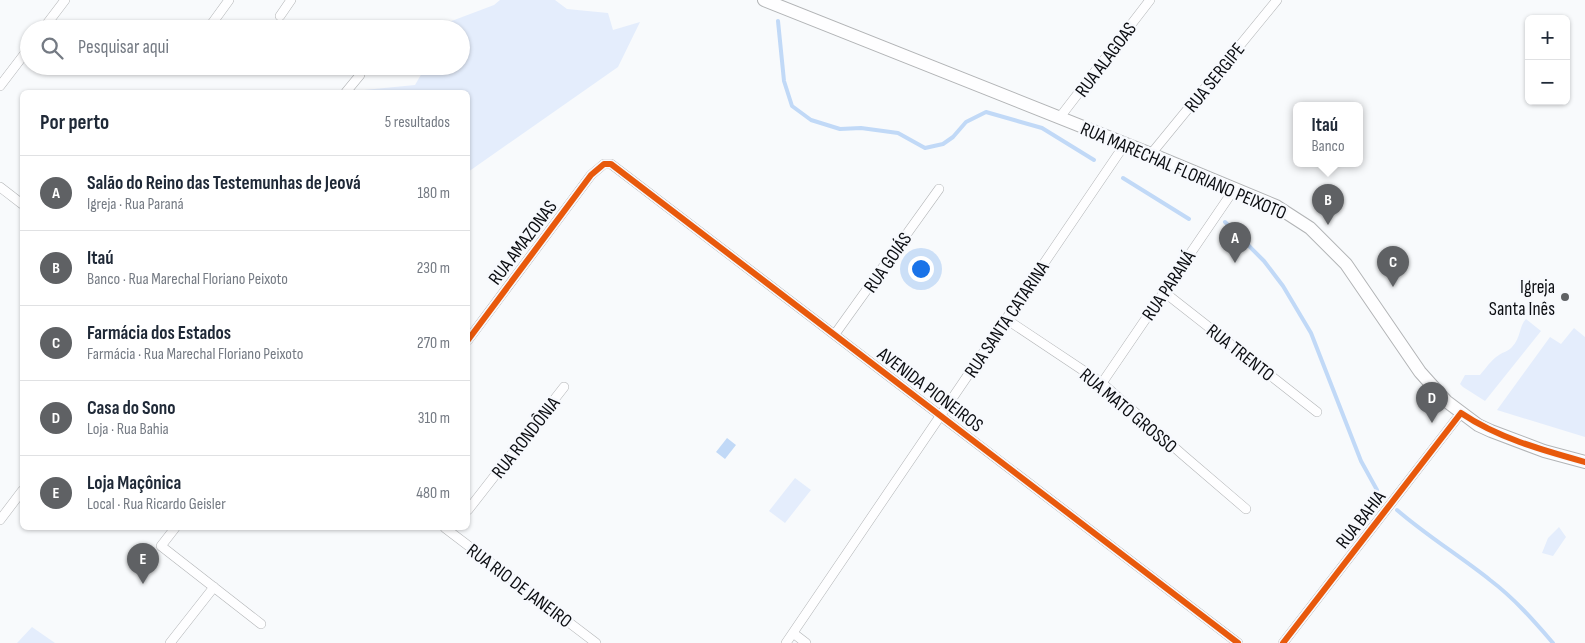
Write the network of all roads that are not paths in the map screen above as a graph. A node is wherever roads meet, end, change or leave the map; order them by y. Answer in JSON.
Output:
{"nodes":[{"id":1,"x":65,"y":0,"type":"edge"},
{"id":2,"x":229,"y":0,"type":"edge"},
{"id":3,"x":291,"y":0,"type":"edge"},
{"id":4,"x":1150,"y":0,"type":"edge"},
{"id":5,"x":1277,"y":0,"type":"edge"},
{"id":6,"x":769,"y":1,"type":"edge"},
{"id":7,"x":280,"y":16,"type":"dead end"},
{"id":8,"x":50,"y":20,"type":"edge"},
{"id":9,"x":215,"y":20,"type":"edge"},
{"id":10,"x":20,"y":60,"type":"edge"},
{"id":11,"x":360,"y":75,"type":"dead end"},
{"id":12,"x":0,"y":86,"type":"edge"},
{"id":13,"x":348,"y":90,"type":"edge"},
{"id":14,"x":1060,"y":117,"type":"junction"},
{"id":15,"x":1125,"y":144,"type":"junction"},
{"id":16,"x":1151,"y":154,"type":"junction"},
{"id":17,"x":604,"y":164,"type":"joint"},
{"id":18,"x":0,"y":187,"type":"edge"},
{"id":19,"x":1235,"y":188,"type":"junction"},
{"id":20,"x":939,"y":190,"type":"dead end"},
{"id":21,"x":20,"y":202,"type":"edge"},
{"id":22,"x":1164,"y":292,"type":"junction"},
{"id":23,"x":1006,"y":319,"type":"junction"},
{"id":24,"x":835,"y":334,"type":"junction"},
{"id":25,"x":470,"y":337,"type":"edge"},
{"id":26,"x":1102,"y":383,"type":"junction"},
{"id":27,"x":564,"y":387,"type":"dead end"},
{"id":28,"x":1317,"y":412,"type":"dead end"},
{"id":29,"x":1461,"y":413,"type":"junction"},
{"id":30,"x":941,"y":415,"type":"junction"},
{"id":31,"x":1585,"y":462,"type":"edge"},
{"id":32,"x":20,"y":494,"type":"edge"},
{"id":33,"x":470,"y":507,"type":"edge"},
{"id":34,"x":1246,"y":508,"type":"dead end"},
{"id":35,"x":0,"y":520,"type":"edge"},
{"id":36,"x":173,"y":530,"type":"edge"},
{"id":37,"x":451,"y":530,"type":"edge"},
{"id":38,"x":214,"y":586,"type":"junction"},
{"id":39,"x":261,"y":624,"type":"dead end"},
{"id":40,"x":793,"y":633,"type":"junction"},
{"id":41,"x":170,"y":643,"type":"edge"},
{"id":42,"x":596,"y":643,"type":"edge"},
{"id":43,"x":786,"y":643,"type":"edge"},
{"id":44,"x":806,"y":643,"type":"edge"},
{"id":45,"x":1238,"y":643,"type":"edge"},
{"id":46,"x":1283,"y":643,"type":"edge"}],
"edges":[{"from":1,"to":8,"type":"street"},
{"from":2,"to":9,"type":"street"},
{"from":3,"to":7,"type":"street"},
{"from":4,"to":14,"type":"street","name":"RUA ALAGOAS"},
{"from":5,"to":16,"type":"street","name":"RUA SERGIPE"},
{"from":6,"to":14,"type":"main road","name":"RUA MARECHAL FLORIANO PEIXOTO"},
{"from":10,"to":12,"type":"street"},
{"from":11,"to":13,"type":"street"},
{"from":14,"to":15,"type":"main road","name":"RUA MARECHAL FLORIANO PEIXOTO"},
{"from":15,"to":16,"type":"main road","name":"RUA MARECHAL FLORIANO PEIXOTO"},
{"from":15,"to":23,"type":"street","name":"RUA SANTA CATARINA"},
{"from":16,"to":19,"type":"main road","name":"RUA MARECHAL FLORIANO PEIXOTO"},
{"from":17,"to":24,"type":"street","name":"AVENIDA PIONEIROS"},
{"from":17,"to":25,"type":"street","name":"RUA AMAZONAS"},
{"from":18,"to":21,"type":"street"},
{"from":19,"to":22,"type":"street","name":"RUA PARANÁ"},
{"from":19,"to":29,"type":"main road","name":"RUA MARECHAL FLORIANO PEIXOTO"},
{"from":20,"to":24,"type":"street","name":"RUA GOIÁS"},
{"from":22,"to":26,"type":"street","name":"RUA PARANÁ"},
{"from":22,"to":28,"type":"street","name":"RUA TRENTO"},
{"from":23,"to":26,"type":"street","name":"RUA MATO GROSSO"},
{"from":23,"to":30,"type":"street","name":"RUA SANTA CATARINA"},
{"from":24,"to":30,"type":"street","name":"AVENIDA PIONEIROS"},
{"from":26,"to":34,"type":"street","name":"RUA MATO GROSSO"},
{"from":27,"to":33,"type":"street","name":"RUA RONDÔNIA"},
{"from":29,"to":31,"type":"main road","name":"RUA MARECHAL FLORIANO PEIXOTO"},
{"from":29,"to":46,"type":"street","name":"RUA BAHIA"},
{"from":30,"to":40,"type":"street","name":"RUA SANTA CATARINA"},
{"from":30,"to":45,"type":"street","name":"AVENIDA PIONEIROS"},
{"from":32,"to":35,"type":"street"},
{"from":36,"to":38,"type":"street"},
{"from":37,"to":42,"type":"street","name":"RUA RIO DE JANEIRO"},
{"from":38,"to":39,"type":"street"},
{"from":38,"to":41,"type":"street"},
{"from":40,"to":43,"type":"street","name":"RUA SANTA CATARINA"},
{"from":40,"to":44,"type":"street"}]}
